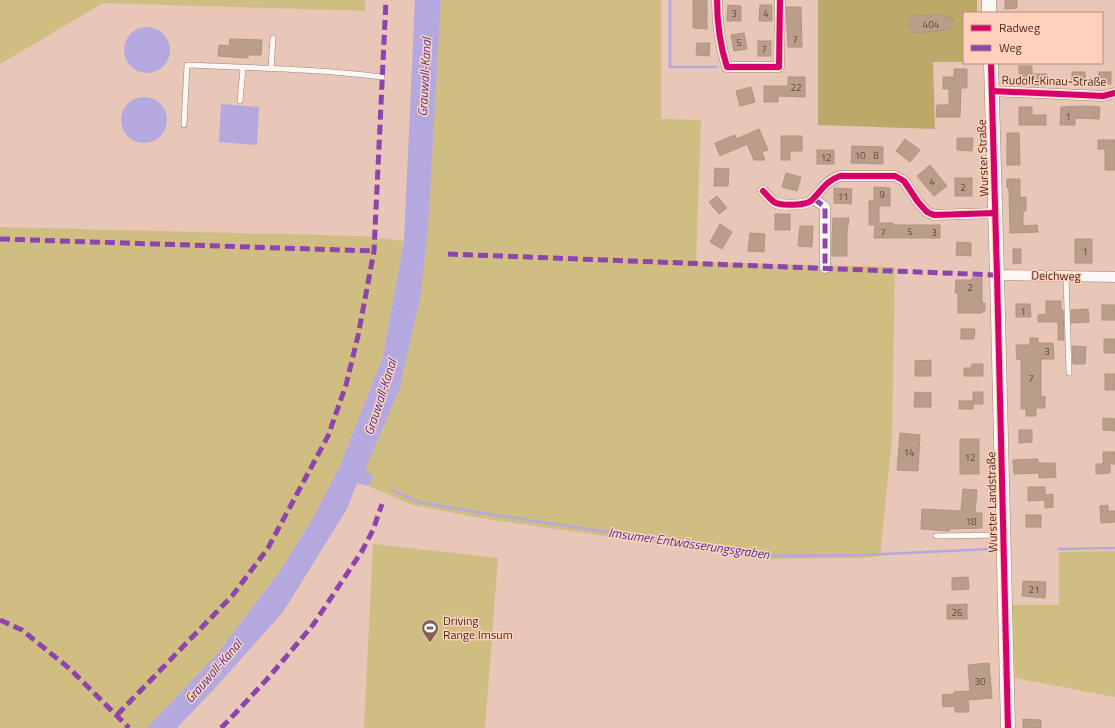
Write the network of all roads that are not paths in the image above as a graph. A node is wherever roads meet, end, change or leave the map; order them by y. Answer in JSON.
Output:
{"nodes":[{"id":1,"x":717,"y":0,"type":"edge"},
{"id":2,"x":780,"y":0,"type":"edge"},
{"id":3,"x":989,"y":0,"type":"edge"},
{"id":4,"x":989,"y":12,"type":"edge"},
{"id":5,"x":273,"y":38,"type":"dead end"},
{"id":6,"x":991,"y":64,"type":"edge"},
{"id":7,"x":243,"y":68,"type":"junction"},
{"id":8,"x":271,"y":69,"type":"junction"},
{"id":9,"x":382,"y":77,"type":"dead end"},
{"id":10,"x":992,"y":91,"type":"junction"},
{"id":11,"x":1115,"y":93,"type":"edge"},
{"id":12,"x":240,"y":101,"type":"dead end"},
{"id":13,"x":184,"y":125,"type":"dead end"},
{"id":14,"x":763,"y":191,"type":"dead end"},
{"id":15,"x":814,"y":199,"type":"junction"},
{"id":16,"x":995,"y":214,"type":"junction"},
{"id":17,"x":825,"y":268,"type":"dead end"},
{"id":18,"x":997,"y":276,"type":"junction"},
{"id":19,"x":1066,"y":276,"type":"junction"},
{"id":20,"x":1115,"y":277,"type":"edge"},
{"id":21,"x":1069,"y":373,"type":"dead end"},
{"id":22,"x":1004,"y":535,"type":"junction"},
{"id":23,"x":936,"y":536,"type":"dead end"},
{"id":24,"x":1008,"y":728,"type":"edge"}],
"edges":[{"from":1,"to":2,"type":"street"},
{"from":3,"to":4,"type":"main road"},
{"from":5,"to":8,"type":"lane"},
{"from":6,"to":10,"type":"main road","name":"Wurster Straße"},
{"from":7,"to":8,"type":"lane"},
{"from":7,"to":12,"type":"lane"},
{"from":7,"to":13,"type":"lane"},
{"from":8,"to":9,"type":"lane"},
{"from":10,"to":11,"type":"street","name":"Rudolf-Kinau-Straße"},
{"from":10,"to":16,"type":"main road","name":"Wurster Straße"},
{"from":14,"to":15,"type":"street"},
{"from":15,"to":16,"type":"street"},
{"from":15,"to":17,"type":"street"},
{"from":16,"to":18,"type":"main road","name":"Wurster Straße"},
{"from":18,"to":19,"type":"street","name":"Deichweg"},
{"from":18,"to":22,"type":"main road","name":"Wurster Landstraße"},
{"from":19,"to":20,"type":"street","name":"Deichweg"},
{"from":19,"to":21,"type":"lane"},
{"from":22,"to":23,"type":"lane"},
{"from":22,"to":24,"type":"main road","name":"Wurster Landstraße"}]}
